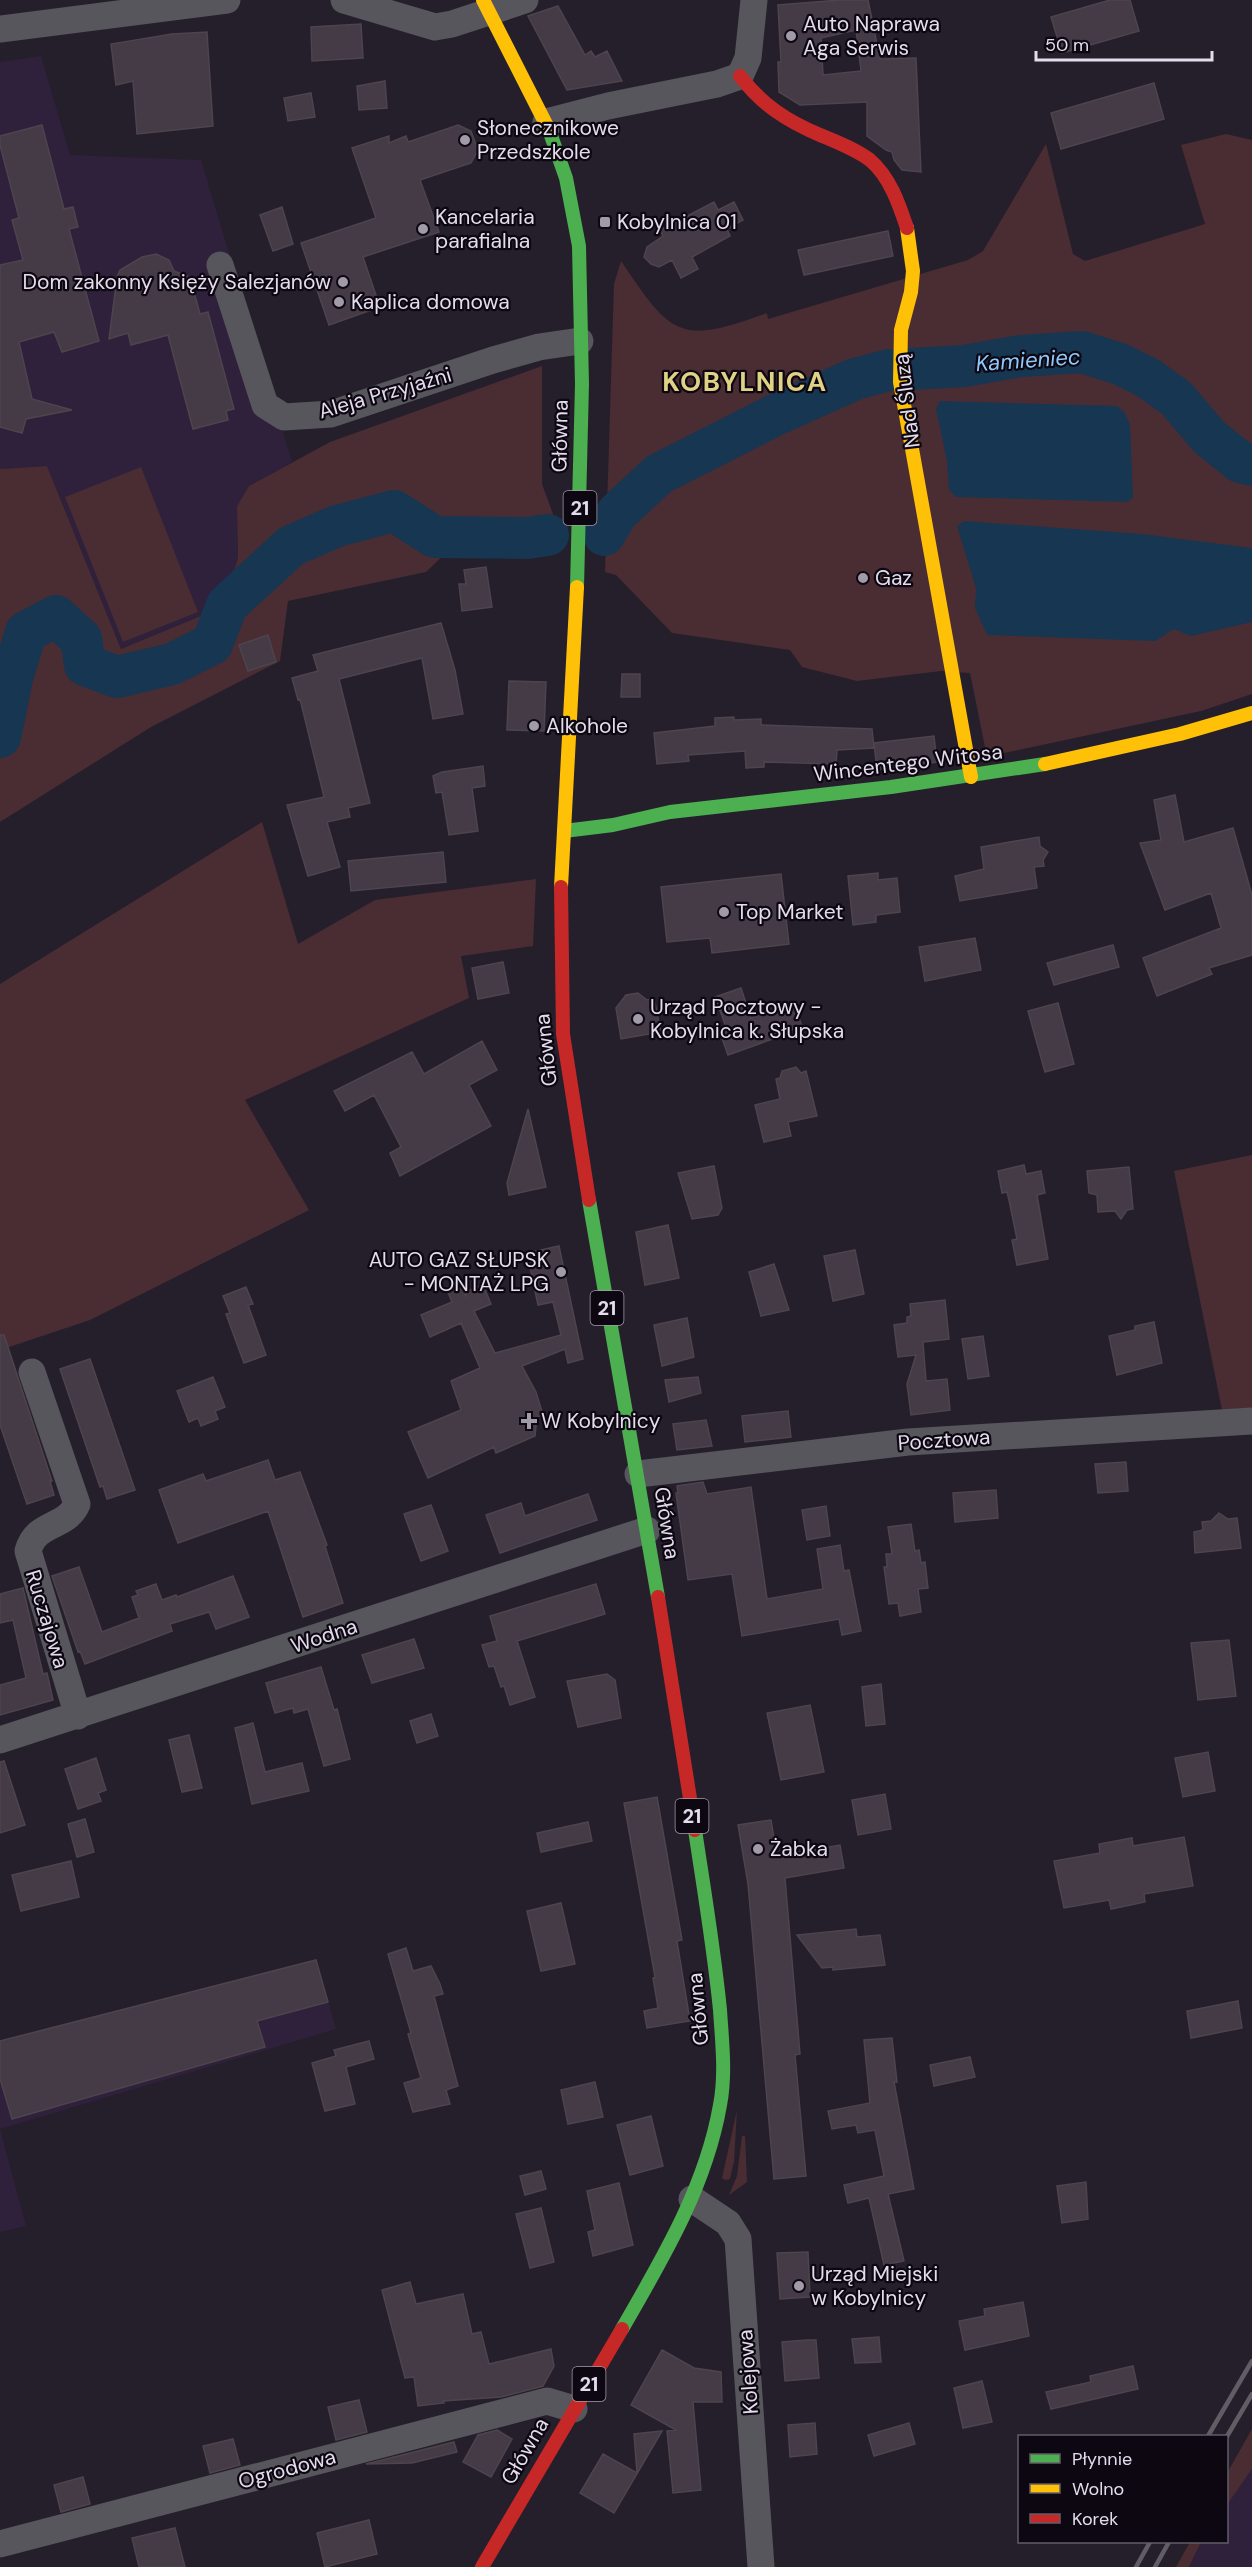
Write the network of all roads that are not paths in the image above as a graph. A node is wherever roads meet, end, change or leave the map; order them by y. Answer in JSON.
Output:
{"nodes":[{"id":1,"x":227,"y":0,"type":"edge"},
{"id":2,"x":344,"y":0,"type":"edge"},
{"id":3,"x":525,"y":0,"type":"edge"},
{"id":4,"x":754,"y":0,"type":"edge"},
{"id":5,"x":487,"y":6,"type":"edge"},
{"id":6,"x":0,"y":29,"type":"edge"},
{"id":7,"x":740,"y":76,"type":"junction"},
{"id":8,"x":546,"y":122,"type":"junction"},
{"id":9,"x":220,"y":265,"type":"dead end"},
{"id":10,"x":580,"y":341,"type":"junction"},
{"id":11,"x":1252,"y":713,"type":"edge"},
{"id":12,"x":971,"y":777,"type":"junction"},
{"id":13,"x":564,"y":831,"type":"junction"},
{"id":14,"x":32,"y":1372,"type":"dead end"},
{"id":15,"x":1252,"y":1421,"type":"edge"},
{"id":16,"x":638,"y":1474,"type":"junction"},
{"id":17,"x":647,"y":1530,"type":"junction"},
{"id":18,"x":78,"y":1716,"type":"junction"},
{"id":19,"x":0,"y":1740,"type":"edge"},
{"id":20,"x":692,"y":2199,"type":"junction"},
{"id":21,"x":574,"y":2409,"type":"junction"},
{"id":22,"x":0,"y":2544,"type":"edge"},
{"id":23,"x":482,"y":2567,"type":"edge"},
{"id":24,"x":762,"y":2567,"type":"edge"}],
"edges":[{"from":1,"to":6,"type":"street"},
{"from":2,"to":5,"type":"street"},
{"from":3,"to":5,"type":"street"},
{"from":4,"to":7,"type":"street"},
{"from":5,"to":8,"type":"main road","name":"Główna","number":"21"},
{"from":7,"to":8,"type":"street"},
{"from":7,"to":12,"type":"main road","name":"Nad Śluzą"},
{"from":8,"to":10,"type":"main road","name":"Główna","number":"21"},
{"from":9,"to":10,"type":"street","name":"Aleja Przyjaźni"},
{"from":10,"to":13,"type":"main road","name":"Główna","number":"21"},
{"from":11,"to":12,"type":"main road","name":"Wincentego Witosa"},
{"from":12,"to":13,"type":"main road","name":"Wincentego Witosa"},
{"from":13,"to":16,"type":"main road","name":"Główna","number":"21"},
{"from":14,"to":18,"type":"street","name":"Ruczajowa"},
{"from":15,"to":16,"type":"street","name":"Pocztowa"},
{"from":16,"to":17,"type":"main road","name":"Główna","number":"21"},
{"from":17,"to":18,"type":"street","name":"Wodna"},
{"from":17,"to":20,"type":"main road","name":"Główna","number":"21"},
{"from":18,"to":19,"type":"street","name":"Wodna"},
{"from":20,"to":21,"type":"main road","name":"Główna","number":"21"},
{"from":20,"to":24,"type":"street","name":"Kolejowa"},
{"from":21,"to":22,"type":"street","name":"Ogrodowa"},
{"from":21,"to":23,"type":"main road","name":"Główna","number":"21"}]}
